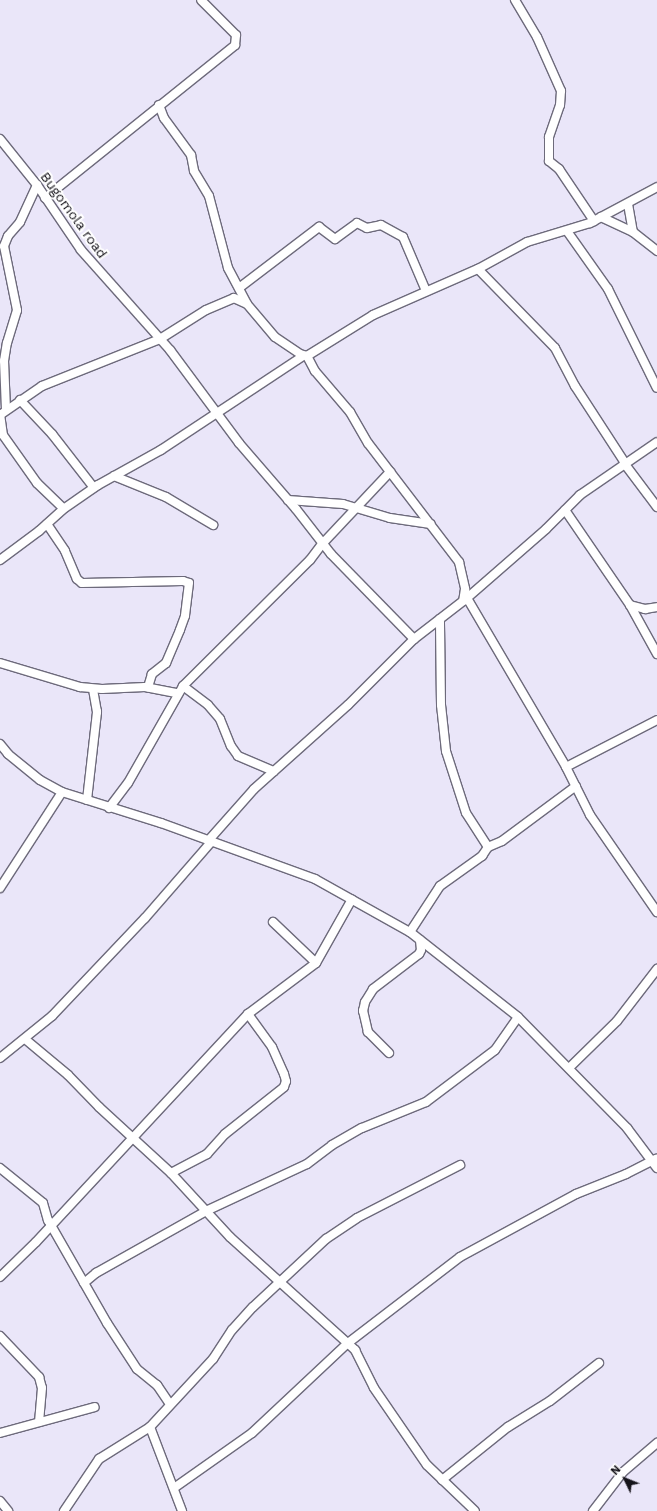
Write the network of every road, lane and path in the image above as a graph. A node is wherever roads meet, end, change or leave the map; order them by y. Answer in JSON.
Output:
{"nodes":[{"id":1,"x":201,"y":0,"type":"edge"},
{"id":2,"x":515,"y":0,"type":"edge"},
{"id":3,"x":159,"y":105,"type":"junction"},
{"id":4,"x":0,"y":140,"type":"edge"},
{"id":5,"x":37,"y":185,"type":"junction"},
{"id":6,"x":657,"y":187,"type":"edge"},
{"id":7,"x":45,"y":198,"type":"junction"},
{"id":8,"x":628,"y":204,"type":"junction"},
{"id":9,"x":598,"y":219,"type":"junction"},
{"id":10,"x":567,"y":231,"type":"junction"},
{"id":11,"x":633,"y":232,"type":"junction"},
{"id":12,"x":0,"y":233,"type":"edge"},
{"id":13,"x":6,"y":241,"type":"junction"},
{"id":14,"x":657,"y":251,"type":"edge"},
{"id":15,"x":478,"y":269,"type":"junction"},
{"id":16,"x":239,"y":288,"type":"junction"},
{"id":17,"x":426,"y":291,"type":"junction"},
{"id":18,"x":247,"y":304,"type":"junction"},
{"id":19,"x":160,"y":339,"type":"junction"},
{"id":20,"x":305,"y":356,"type":"junction"},
{"id":21,"x":0,"y":388,"type":"edge"},
{"id":22,"x":657,"y":388,"type":"edge"},
{"id":23,"x":6,"y":396,"type":"junction"},
{"id":24,"x":20,"y":400,"type":"junction"},
{"id":25,"x":2,"y":413,"type":"edge"},
{"id":26,"x":216,"y":413,"type":"junction"},
{"id":27,"x":657,"y":442,"type":"edge"},
{"id":28,"x":625,"y":463,"type":"junction"},
{"id":29,"x":390,"y":472,"type":"junction"},
{"id":30,"x":114,"y":476,"type":"junction"},
{"id":31,"x":94,"y":488,"type":"junction"},
{"id":32,"x":288,"y":500,"type":"junction"},
{"id":33,"x":657,"y":507,"type":"edge"},
{"id":34,"x":356,"y":508,"type":"junction"},
{"id":35,"x":64,"y":509,"type":"junction"},
{"id":36,"x":565,"y":510,"type":"junction"},
{"id":37,"x":47,"y":524,"type":"junction"},
{"id":38,"x":431,"y":524,"type":"junction"},
{"id":39,"x":213,"y":525,"type":"dead end"},
{"id":40,"x":323,"y":543,"type":"junction"},
{"id":41,"x":0,"y":560,"type":"edge"},
{"id":42,"x":465,"y":599,"type":"junction"},
{"id":43,"x":630,"y":604,"type":"junction"},
{"id":44,"x":657,"y":607,"type":"edge"},
{"id":45,"x":440,"y":619,"type":"junction"},
{"id":46,"x":414,"y":640,"type":"junction"},
{"id":47,"x":657,"y":654,"type":"edge"},
{"id":48,"x":0,"y":663,"type":"edge"},
{"id":49,"x":183,"y":686,"type":"junction"},
{"id":50,"x":148,"y":687,"type":"junction"},
{"id":51,"x":93,"y":689,"type":"junction"},
{"id":52,"x":177,"y":693,"type":"junction"},
{"id":53,"x":657,"y":720,"type":"edge"},
{"id":54,"x":0,"y":744,"type":"edge"},
{"id":55,"x":3,"y":754,"type":"edge"},
{"id":56,"x":566,"y":767,"type":"junction"},
{"id":57,"x":274,"y":771,"type":"junction"},
{"id":58,"x":576,"y":786,"type":"junction"},
{"id":59,"x":62,"y":792,"type":"junction"},
{"id":60,"x":87,"y":800,"type":"junction"},
{"id":61,"x":109,"y":808,"type":"junction"},
{"id":62,"x":210,"y":842,"type":"junction"},
{"id":63,"x":488,"y":847,"type":"junction"},
{"id":64,"x":2,"y":880,"type":"edge"},
{"id":65,"x":0,"y":888,"type":"edge"},
{"id":66,"x":352,"y":899,"type":"junction"},
{"id":67,"x":657,"y":912,"type":"edge"},
{"id":68,"x":273,"y":922,"type":"dead end"},
{"id":69,"x":410,"y":932,"type":"junction"},
{"id":70,"x":420,"y":940,"type":"junction"},
{"id":71,"x":316,"y":963,"type":"junction"},
{"id":72,"x":657,"y":969,"type":"edge"},
{"id":73,"x":248,"y":1014,"type":"junction"},
{"id":74,"x":518,"y":1017,"type":"junction"},
{"id":75,"x":25,"y":1039,"type":"junction"},
{"id":76,"x":389,"y":1053,"type":"dead end"},
{"id":77,"x":0,"y":1058,"type":"edge"},
{"id":78,"x":569,"y":1068,"type":"junction"},
{"id":79,"x":132,"y":1138,"type":"junction"},
{"id":80,"x":655,"y":1162,"type":"edge"},
{"id":81,"x":460,"y":1165,"type":"dead end"},
{"id":82,"x":0,"y":1168,"type":"edge"},
{"id":83,"x":171,"y":1173,"type":"junction"},
{"id":84,"x":206,"y":1210,"type":"junction"},
{"id":85,"x":51,"y":1225,"type":"junction"},
{"id":86,"x":0,"y":1277,"type":"edge"},
{"id":87,"x":84,"y":1283,"type":"junction"},
{"id":88,"x":279,"y":1283,"type":"junction"},
{"id":89,"x":0,"y":1336,"type":"edge"},
{"id":90,"x":348,"y":1343,"type":"junction"},
{"id":91,"x":599,"y":1363,"type":"dead end"},
{"id":92,"x":170,"y":1404,"type":"junction"},
{"id":93,"x":94,"y":1408,"type":"dead end"},
{"id":94,"x":39,"y":1422,"type":"junction"},
{"id":95,"x":150,"y":1427,"type":"junction"},
{"id":96,"x":0,"y":1433,"type":"edge"},
{"id":97,"x":657,"y":1443,"type":"edge"},
{"id":98,"x":442,"y":1480,"type":"junction"},
{"id":99,"x":174,"y":1488,"type":"junction"},
{"id":100,"x":0,"y":1501,"type":"edge"},
{"id":101,"x":8,"y":1511,"type":"edge"},
{"id":102,"x":64,"y":1511,"type":"edge"},
{"id":103,"x":182,"y":1511,"type":"edge"},
{"id":104,"x":475,"y":1511,"type":"edge"},
{"id":105,"x":594,"y":1511,"type":"edge"}],
"edges":[{"from":1,"to":3,"type":"street"},
{"from":2,"to":9,"type":"street"},
{"from":3,"to":7,"type":"street"},
{"from":3,"to":16,"type":"street"},
{"from":4,"to":5,"type":"street","name":"Bugomola road"},
{"from":5,"to":7,"type":"street","name":"Bugomola road"},
{"from":5,"to":13,"type":"street"},
{"from":6,"to":8,"type":"street"},
{"from":7,"to":19,"type":"street","name":"Bugomola road"},
{"from":8,"to":9,"type":"street"},
{"from":8,"to":11,"type":"street"},
{"from":9,"to":10,"type":"street"},
{"from":9,"to":11,"type":"street"},
{"from":10,"to":15,"type":"street"},
{"from":10,"to":22,"type":"street"},
{"from":11,"to":14,"type":"street"},
{"from":12,"to":13,"type":"street"},
{"from":13,"to":23,"type":"street"},
{"from":15,"to":17,"type":"street"},
{"from":15,"to":28,"type":"street"},
{"from":16,"to":17,"type":"street"},
{"from":16,"to":18,"type":"street"},
{"from":17,"to":20,"type":"street"},
{"from":18,"to":19,"type":"street"},
{"from":18,"to":20,"type":"street"},
{"from":19,"to":24,"type":"street"},
{"from":19,"to":26,"type":"street","name":"Bugomola road"},
{"from":20,"to":26,"type":"street"},
{"from":20,"to":29,"type":"street"},
{"from":21,"to":23,"type":"street"},
{"from":23,"to":25,"type":"street"},
{"from":24,"to":25,"type":"street"},
{"from":24,"to":31,"type":"street"},
{"from":25,"to":35,"type":"street"},
{"from":26,"to":30,"type":"street"},
{"from":26,"to":32,"type":"street","name":"Bugomola road"},
{"from":27,"to":28,"type":"street"},
{"from":28,"to":33,"type":"street"},
{"from":28,"to":36,"type":"street"},
{"from":29,"to":34,"type":"street"},
{"from":29,"to":38,"type":"street"},
{"from":30,"to":31,"type":"street"},
{"from":30,"to":39,"type":"street"},
{"from":31,"to":35,"type":"street"},
{"from":32,"to":34,"type":"street"},
{"from":32,"to":40,"type":"street","name":"Bugomola road"},
{"from":34,"to":38,"type":"street"},
{"from":34,"to":40,"type":"street"},
{"from":35,"to":37,"type":"street"},
{"from":36,"to":42,"type":"street"},
{"from":36,"to":43,"type":"street"},
{"from":37,"to":41,"type":"street"},
{"from":37,"to":50,"type":"street"},
{"from":38,"to":42,"type":"street"},
{"from":40,"to":46,"type":"street","name":"Bugomola road"},
{"from":40,"to":49,"type":"street"},
{"from":42,"to":45,"type":"street"},
{"from":42,"to":56,"type":"street"},
{"from":43,"to":44,"type":"street"},
{"from":43,"to":47,"type":"street"},
{"from":45,"to":46,"type":"street"},
{"from":45,"to":63,"type":"street"},
{"from":46,"to":57,"type":"street"},
{"from":48,"to":51,"type":"street"},
{"from":49,"to":52,"type":"street"},
{"from":49,"to":57,"type":"street"},
{"from":50,"to":51,"type":"street"},
{"from":50,"to":52,"type":"street"},
{"from":51,"to":60,"type":"street"},
{"from":52,"to":61,"type":"street"},
{"from":53,"to":56,"type":"street"},
{"from":54,"to":55,"type":"street"},
{"from":55,"to":59,"type":"street"},
{"from":56,"to":58,"type":"street"},
{"from":57,"to":62,"type":"street"},
{"from":58,"to":63,"type":"street"},
{"from":58,"to":67,"type":"street"},
{"from":59,"to":60,"type":"street"},
{"from":59,"to":64,"type":"street"},
{"from":60,"to":61,"type":"street"},
{"from":61,"to":62,"type":"street"},
{"from":62,"to":66,"type":"street"},
{"from":62,"to":75,"type":"street"},
{"from":63,"to":69,"type":"street"},
{"from":64,"to":65,"type":"street"},
{"from":66,"to":69,"type":"street"},
{"from":66,"to":71,"type":"street"},
{"from":68,"to":71,"type":"street"},
{"from":69,"to":70,"type":"street"},
{"from":70,"to":74,"type":"street"},
{"from":70,"to":76,"type":"street"},
{"from":71,"to":73,"type":"street"},
{"from":72,"to":78,"type":"street"},
{"from":73,"to":79,"type":"street"},
{"from":73,"to":83,"type":"street"},
{"from":74,"to":78,"type":"street"},
{"from":74,"to":84,"type":"street"},
{"from":75,"to":77,"type":"street"},
{"from":75,"to":79,"type":"street"},
{"from":78,"to":80,"type":"street"},
{"from":79,"to":83,"type":"street"},
{"from":79,"to":85,"type":"street"},
{"from":80,"to":90,"type":"street"},
{"from":81,"to":88,"type":"street"},
{"from":82,"to":85,"type":"street"},
{"from":83,"to":84,"type":"street"},
{"from":84,"to":87,"type":"street"},
{"from":84,"to":88,"type":"street"},
{"from":85,"to":86,"type":"street"},
{"from":85,"to":87,"type":"street"},
{"from":87,"to":92,"type":"street"},
{"from":88,"to":90,"type":"street"},
{"from":88,"to":92,"type":"street"},
{"from":89,"to":94,"type":"street"},
{"from":90,"to":98,"type":"street"},
{"from":90,"to":99,"type":"street"},
{"from":91,"to":98,"type":"street"},
{"from":92,"to":95,"type":"street"},
{"from":93,"to":94,"type":"street"},
{"from":94,"to":96,"type":"street"},
{"from":95,"to":99,"type":"street"},
{"from":95,"to":102,"type":"street"},
{"from":97,"to":105,"type":"street"},
{"from":98,"to":104,"type":"street"},
{"from":99,"to":103,"type":"street"},
{"from":100,"to":101,"type":"street"}]}
